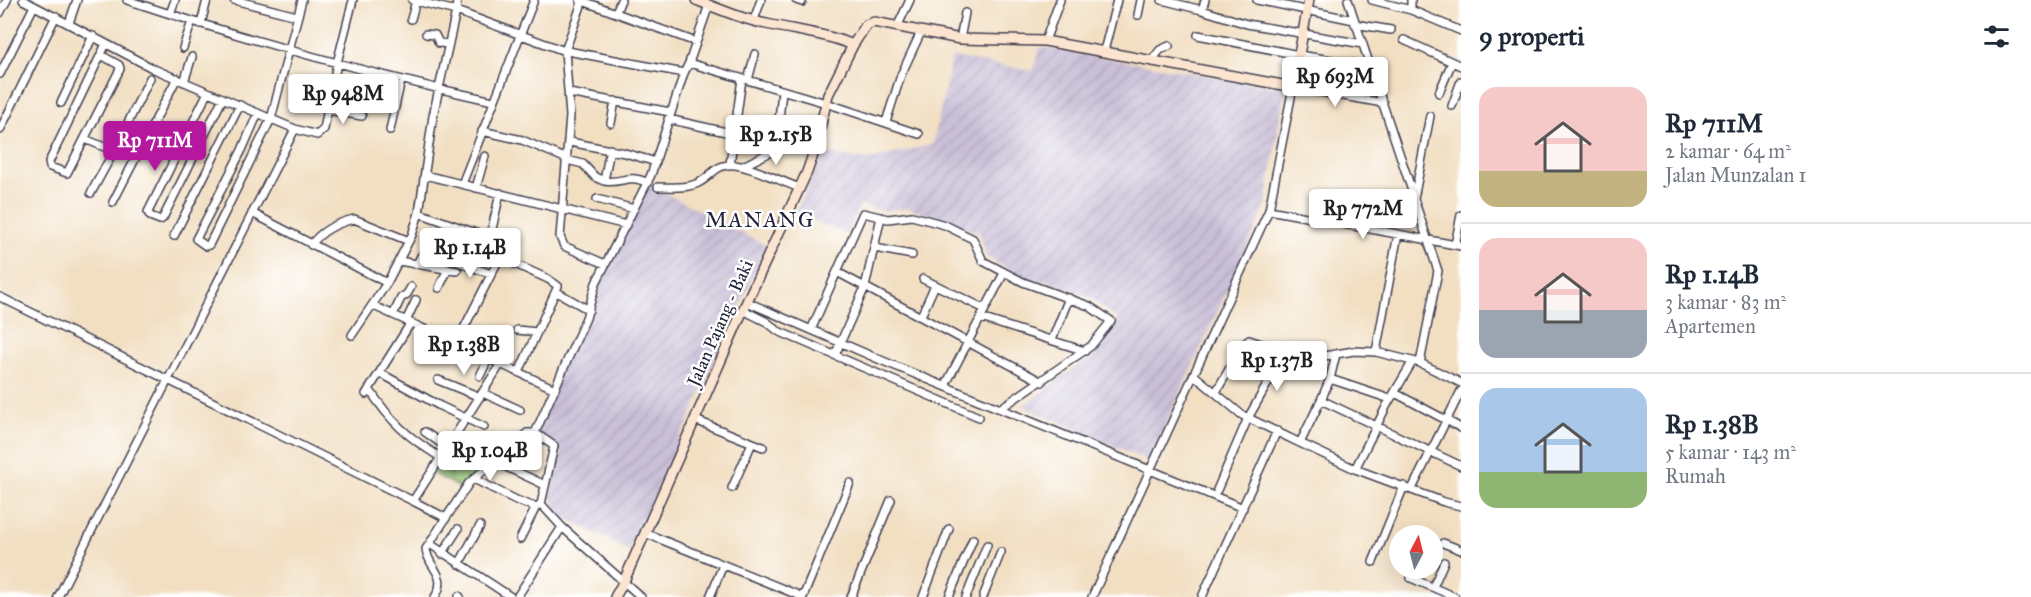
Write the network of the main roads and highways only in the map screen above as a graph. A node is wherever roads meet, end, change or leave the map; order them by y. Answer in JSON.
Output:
{"nodes":[{"id":1,"x":696,"y":0,"type":"edge"},
{"id":2,"x":1309,"y":0,"type":"edge"},
{"id":3,"x":853,"y":45,"type":"junction"},
{"id":4,"x":615,"y":597,"type":"edge"}],
"edges":[{"from":1,"to":3,"type":"main road"},
{"from":2,"to":3,"type":"main road","name":"Jalan Pajang - Baki"},
{"from":3,"to":4,"type":"main road","name":"Jalan Pajang - Baki"}]}
